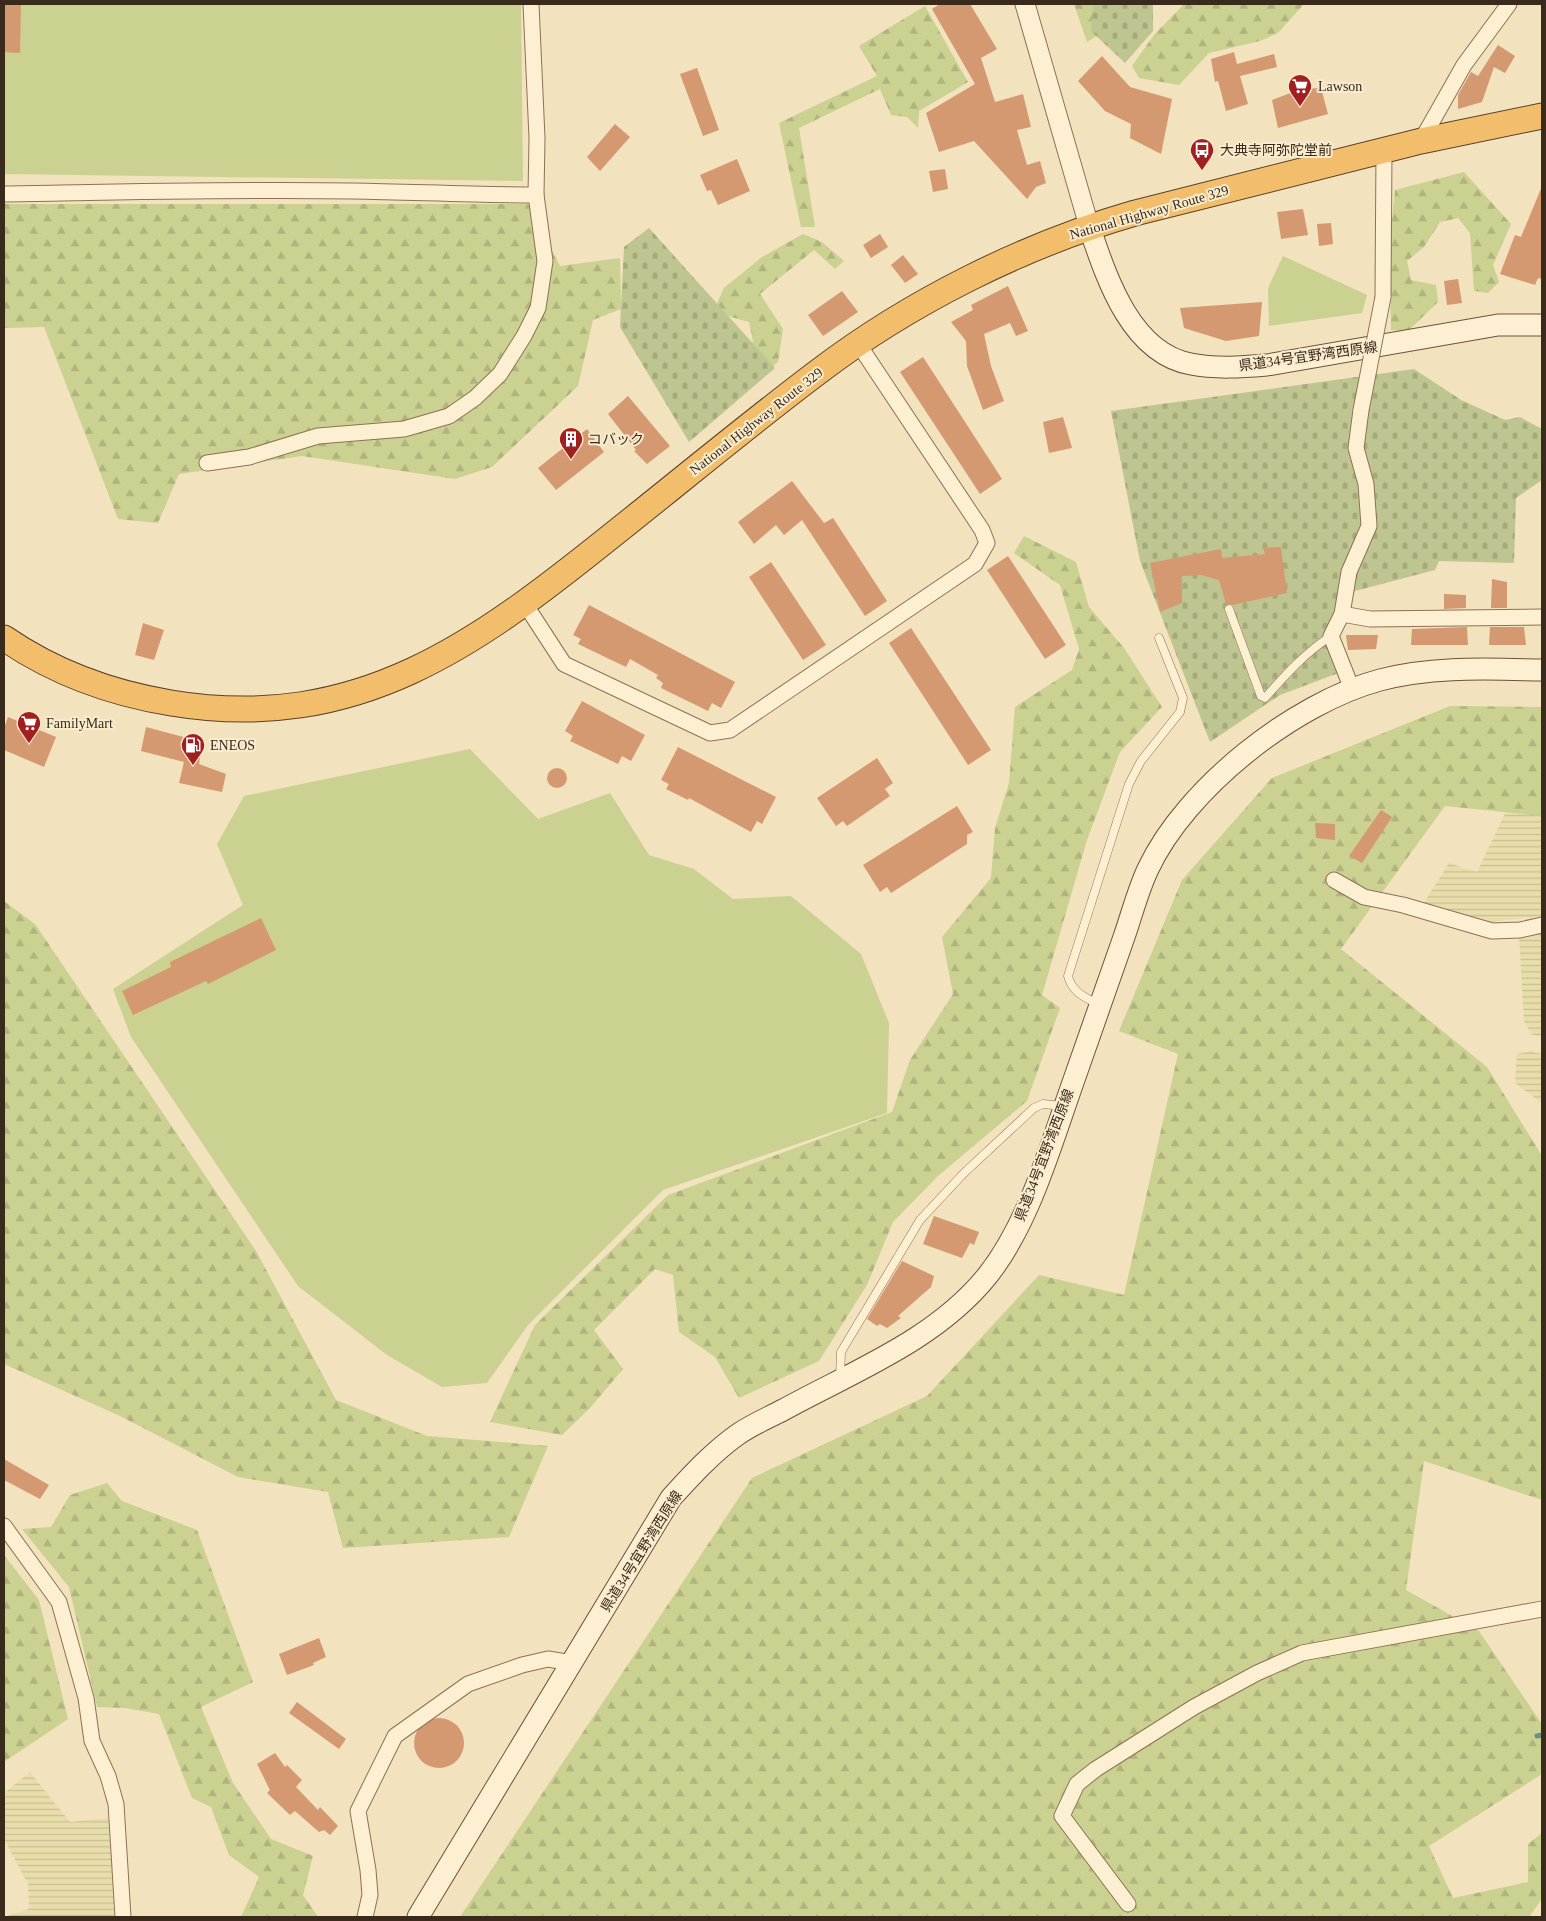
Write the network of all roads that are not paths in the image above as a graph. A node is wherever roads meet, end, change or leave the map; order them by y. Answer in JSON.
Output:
{"nodes":[{"id":1,"x":531,"y":4,"type":"edge"},
{"id":2,"x":1025,"y":4,"type":"edge"},
{"id":3,"x":1509,"y":4,"type":"edge"},
{"id":4,"x":1542,"y":116,"type":"edge"},
{"id":5,"x":1421,"y":141,"type":"junction"},
{"id":6,"x":1384,"y":150,"type":"junction"},
{"id":7,"x":4,"y":194,"type":"edge"},
{"id":8,"x":536,"y":195,"type":"junction"},
{"id":9,"x":1089,"y":226,"type":"junction"},
{"id":10,"x":1542,"y":325,"type":"edge"},
{"id":11,"x":859,"y":345,"type":"junction"},
{"id":12,"x":207,"y":463,"type":"dead end"},
{"id":13,"x":525,"y":604,"type":"junction"},
{"id":14,"x":1229,"y":609,"type":"dead end"},
{"id":15,"x":1342,"y":614,"type":"junction"},
{"id":16,"x":1542,"y":617,"type":"edge"},
{"id":17,"x":1331,"y":636,"type":"junction"},
{"id":18,"x":4,"y":638,"type":"edge"},
{"id":19,"x":1159,"y":638,"type":"dead end"},
{"id":20,"x":1542,"y":670,"type":"edge"},
{"id":21,"x":1352,"y":689,"type":"junction"},
{"id":22,"x":1334,"y":880,"type":"dead end"},
{"id":23,"x":1542,"y":925,"type":"edge"},
{"id":24,"x":1100,"y":1004,"type":"junction"},
{"id":25,"x":1065,"y":1106,"type":"junction"},
{"id":26,"x":840,"y":1379,"type":"junction"},
{"id":27,"x":4,"y":1526,"type":"edge"},
{"id":28,"x":1542,"y":1609,"type":"edge"},
{"id":29,"x":572,"y":1663,"type":"junction"},
{"id":30,"x":1128,"y":1904,"type":"dead end"},
{"id":31,"x":123,"y":1917,"type":"edge"},
{"id":32,"x":365,"y":1917,"type":"edge"},
{"id":33,"x":418,"y":1917,"type":"edge"}],
"edges":[{"from":1,"to":8,"type":"street"},
{"from":2,"to":9,"type":"street"},
{"from":3,"to":5,"type":"street"},
{"from":4,"to":5,"type":"highway","name":"National Highway Route 329"},
{"from":5,"to":6,"type":"highway","name":"National Highway Route 329"},
{"from":6,"to":9,"type":"highway","name":"National Highway Route 329"},
{"from":6,"to":15,"type":"street","bridge":true},
{"from":7,"to":8,"type":"street"},
{"from":8,"to":12,"type":"street"},
{"from":9,"to":10,"type":"main road","name":"県道34号宜野湾西原線"},
{"from":9,"to":11,"type":"highway","name":"National Highway Route 329"},
{"from":11,"to":13,"type":"highway","name":"National Highway Route 329"},
{"from":11,"to":13,"type":"street"},
{"from":13,"to":18,"type":"highway","name":"National Highway Route 329"},
{"from":14,"to":17,"type":"lane"},
{"from":15,"to":16,"type":"street"},
{"from":15,"to":17,"type":"street"},
{"from":17,"to":21,"type":"street"},
{"from":19,"to":24,"type":"lane"},
{"from":20,"to":21,"type":"main road","name":"県道34号宜野湾西原線"},
{"from":21,"to":24,"type":"main road","name":"県道34号宜野湾西原線"},
{"from":22,"to":23,"type":"street"},
{"from":24,"to":25,"type":"main road","name":"県道34号宜野湾西原線"},
{"from":25,"to":26,"type":"main road","name":"県道34号宜野湾西原線"},
{"from":25,"to":26,"type":"lane"},
{"from":26,"to":29,"type":"main road","name":"県道34号宜野湾西原線"},
{"from":27,"to":31,"type":"street"},
{"from":28,"to":30,"type":"street"},
{"from":29,"to":32,"type":"street"},
{"from":29,"to":33,"type":"main road","name":"県道34号宜野湾西原線"}]}
